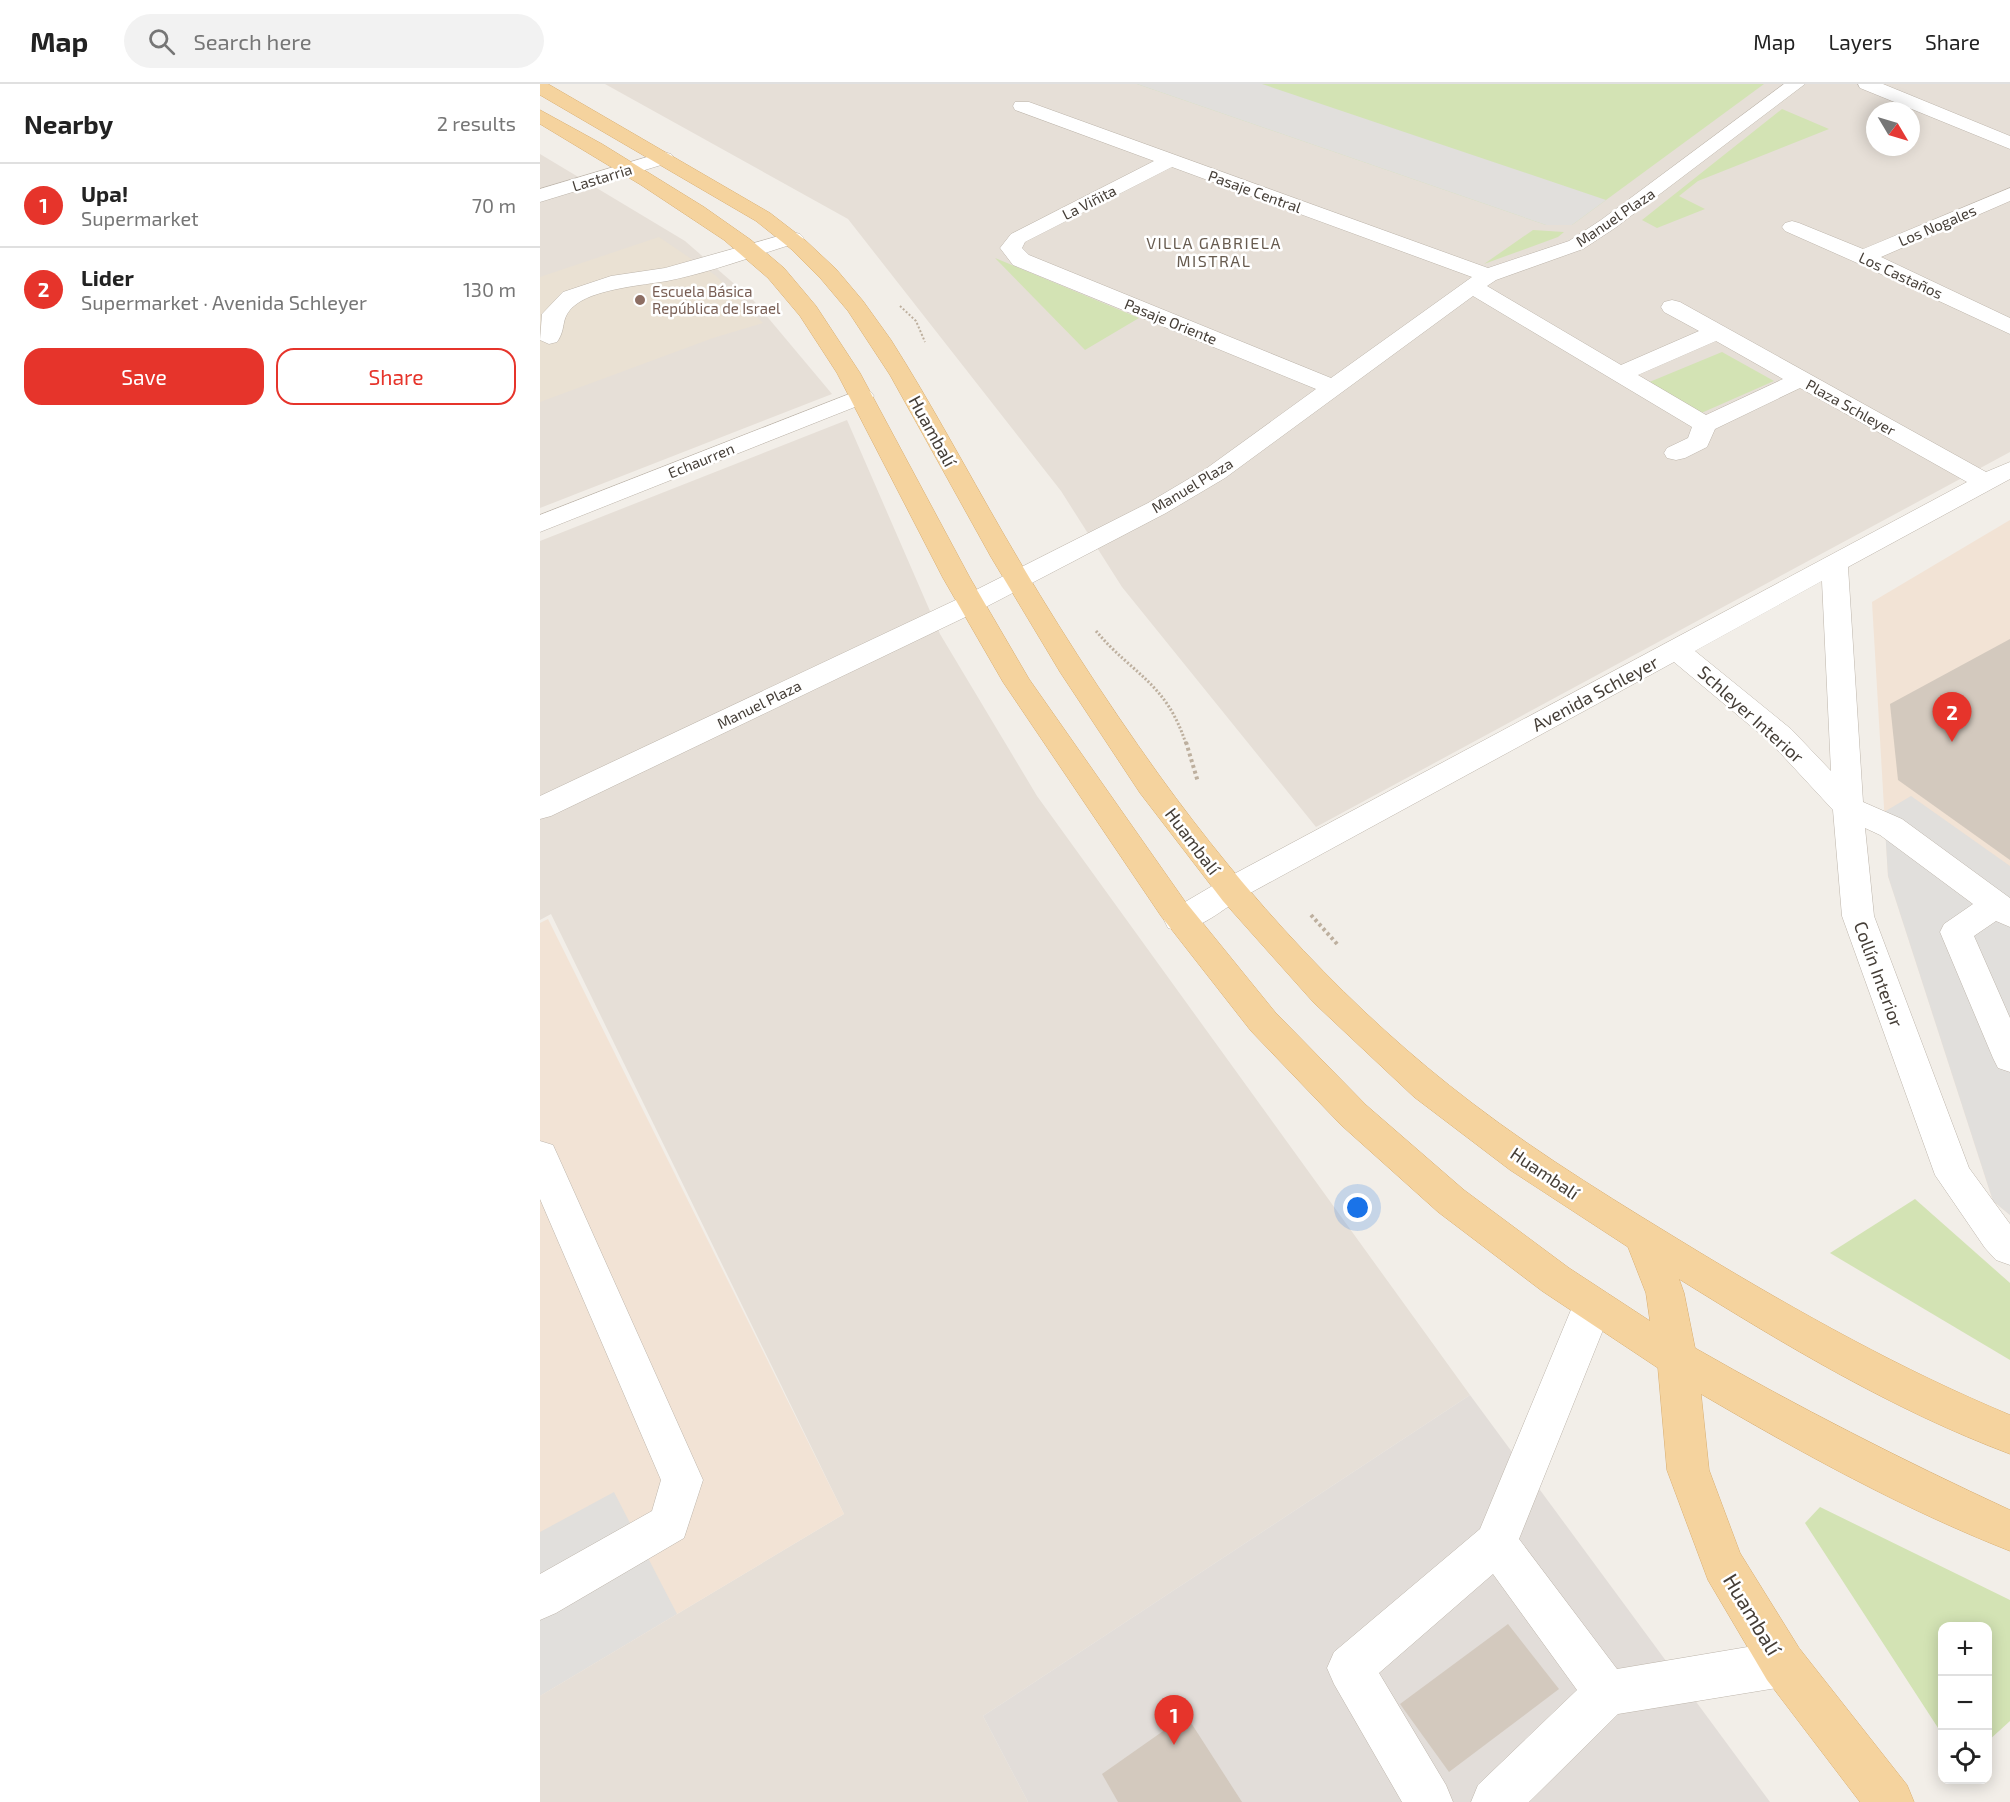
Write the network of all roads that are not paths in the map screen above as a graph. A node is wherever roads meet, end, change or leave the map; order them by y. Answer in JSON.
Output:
{"nodes":[{"id":1,"x":1796,"y":84,"type":"edge"},
{"id":2,"x":1867,"y":84,"type":"edge"},
{"id":3,"x":540,"y":87,"type":"edge"},
{"id":4,"x":1022,"y":106,"type":"dead end"},
{"id":5,"x":540,"y":116,"type":"edge"},
{"id":6,"x":2010,"y":143,"type":"edge"},
{"id":7,"x":664,"y":158,"type":"junction"},
{"id":8,"x":1170,"y":160,"type":"junction"},
{"id":9,"x":630,"y":169,"type":"junction"},
{"id":10,"x":2010,"y":194,"type":"edge"},
{"id":11,"x":540,"y":196,"type":"edge"},
{"id":12,"x":1792,"y":226,"type":"dead end"},
{"id":13,"x":793,"y":238,"type":"junction"},
{"id":14,"x":1011,"y":248,"type":"joint"},
{"id":15,"x":751,"y":249,"type":"junction"},
{"id":16,"x":1863,"y":257,"type":"junction"},
{"id":17,"x":1481,"y":281,"type":"junction"},
{"id":18,"x":1672,"y":307,"type":"dead end"},
{"id":19,"x":2010,"y":327,"type":"edge"},
{"id":20,"x":1716,"y":332,"type":"junction"},
{"id":21,"x":549,"y":337,"type":"dead end"},
{"id":22,"x":1620,"y":374,"type":"junction"},
{"id":23,"x":1801,"y":379,"type":"junction"},
{"id":24,"x":1335,"y":388,"type":"junction"},
{"id":25,"x":862,"y":396,"type":"junction"},
{"id":26,"x":1705,"y":425,"type":"junction"},
{"id":27,"x":1676,"y":453,"type":"dead end"},
{"id":28,"x":2010,"y":469,"type":"edge"},
{"id":29,"x":1986,"y":482,"type":"junction"},
{"id":30,"x":540,"y":524,"type":"edge"},
{"id":31,"x":1835,"y":564,"type":"junction"},
{"id":32,"x":1016,"y":581,"type":"junction"},
{"id":33,"x":970,"y":604,"type":"junction"},
{"id":34,"x":1676,"y":649,"type":"junction"},
{"id":35,"x":1848,"y":807,"type":"junction"},
{"id":36,"x":540,"y":809,"type":"edge"},
{"id":37,"x":1230,"y":890,"type":"junction"},
{"id":38,"x":2003,"y":910,"type":"edge"},
{"id":39,"x":1180,"y":920,"type":"junction"},
{"id":40,"x":2010,"y":1058,"type":"edge"},
{"id":41,"x":540,"y":1156,"type":"edge"},
{"id":42,"x":1643,"y":1238,"type":"junction"},
{"id":43,"x":2010,"y":1249,"type":"edge"},
{"id":44,"x":1593,"y":1305,"type":"junction"},
{"id":45,"x":1677,"y":1360,"type":"junction"},
{"id":46,"x":2010,"y":1435,"type":"edge"},
{"id":47,"x":2010,"y":1532,"type":"edge"},
{"id":48,"x":1496,"y":1544,"type":"junction"},
{"id":49,"x":540,"y":1598,"type":"edge"},
{"id":50,"x":1783,"y":1664,"type":"junction"},
{"id":51,"x":1607,"y":1694,"type":"junction"},
{"id":52,"x":1430,"y":1802,"type":"edge"},
{"id":53,"x":1495,"y":1802,"type":"edge"},
{"id":54,"x":1890,"y":1802,"type":"edge"}],
"edges":[{"from":1,"to":17,"type":"street","name":"Manuel Plaza"},
{"from":2,"to":6,"type":"street"},
{"from":3,"to":7,"type":"main road","name":"Huambalí"},
{"from":4,"to":8,"type":"street","name":"Pasaje Central"},
{"from":5,"to":9,"type":"main road"},
{"from":7,"to":9,"type":"street","name":"Lastarria"},
{"from":7,"to":13,"type":"main road","name":"Huambalí"},
{"from":8,"to":14,"type":"street","name":"La Viñita"},
{"from":8,"to":17,"type":"street","name":"Pasaje Central"},
{"from":9,"to":11,"type":"street","name":"Lastarria"},
{"from":9,"to":15,"type":"main road"},
{"from":10,"to":16,"type":"street","name":"Los Nogales"},
{"from":12,"to":16,"type":"street","name":"Los Castaños"},
{"from":13,"to":15,"type":"street"},
{"from":13,"to":32,"type":"main road","name":"Huambalí"},
{"from":14,"to":24,"type":"street","name":"Pasaje Oriente"},
{"from":15,"to":21,"type":"street"},
{"from":15,"to":25,"type":"main road"},
{"from":16,"to":19,"type":"street","name":"Los Castaños"},
{"from":17,"to":22,"type":"street","name":"Pasaje Central"},
{"from":17,"to":24,"type":"street","name":"Manuel Plaza"},
{"from":18,"to":20,"type":"street","name":"Plaza Schleyer"},
{"from":20,"to":22,"type":"street"},
{"from":20,"to":23,"type":"street","name":"Plaza Schleyer"},
{"from":22,"to":26,"type":"street","name":"Pasaje Central"},
{"from":23,"to":26,"type":"street"},
{"from":23,"to":29,"type":"street","name":"Plaza Schleyer"},
{"from":24,"to":32,"type":"street","name":"Manuel Plaza"},
{"from":25,"to":30,"type":"street","name":"Echaurren"},
{"from":25,"to":33,"type":"main road"},
{"from":26,"to":27,"type":"street"},
{"from":28,"to":29,"type":"street","name":"Avenida Schleyer"},
{"from":29,"to":31,"type":"street","name":"Avenida Schleyer"},
{"from":31,"to":34,"type":"street","name":"Avenida Schleyer"},
{"from":31,"to":35,"type":"street","name":"Collín Interior"},
{"from":32,"to":33,"type":"street","name":"Manuel Plaza"},
{"from":32,"to":37,"type":"main road","name":"Huambalí"},
{"from":33,"to":36,"type":"street","name":"Manuel Plaza"},
{"from":33,"to":39,"type":"main road"},
{"from":34,"to":35,"type":"street","name":"Schleyer Interior"},
{"from":34,"to":37,"type":"street","name":"Avenida Schleyer"},
{"from":35,"to":38,"type":"street"},
{"from":35,"to":43,"type":"street","name":"Collín Interior"},
{"from":37,"to":39,"type":"street","name":"Avenida Schleyer"},
{"from":37,"to":42,"type":"main road","name":"Huambalí"},
{"from":38,"to":40,"type":"street"},
{"from":39,"to":44,"type":"main road"},
{"from":41,"to":49,"type":"street"},
{"from":42,"to":45,"type":"main road","name":"Huambalí"},
{"from":42,"to":46,"type":"main road","name":"Huambalí"},
{"from":44,"to":45,"type":"main road"},
{"from":44,"to":48,"type":"street"},
{"from":45,"to":47,"type":"main road"},
{"from":45,"to":50,"type":"main road","name":"Huambalí"},
{"from":48,"to":51,"type":"street"},
{"from":48,"to":52,"type":"street"},
{"from":50,"to":51,"type":"street"},
{"from":50,"to":54,"type":"main road","name":"Huambalí"},
{"from":51,"to":53,"type":"street"}]}
